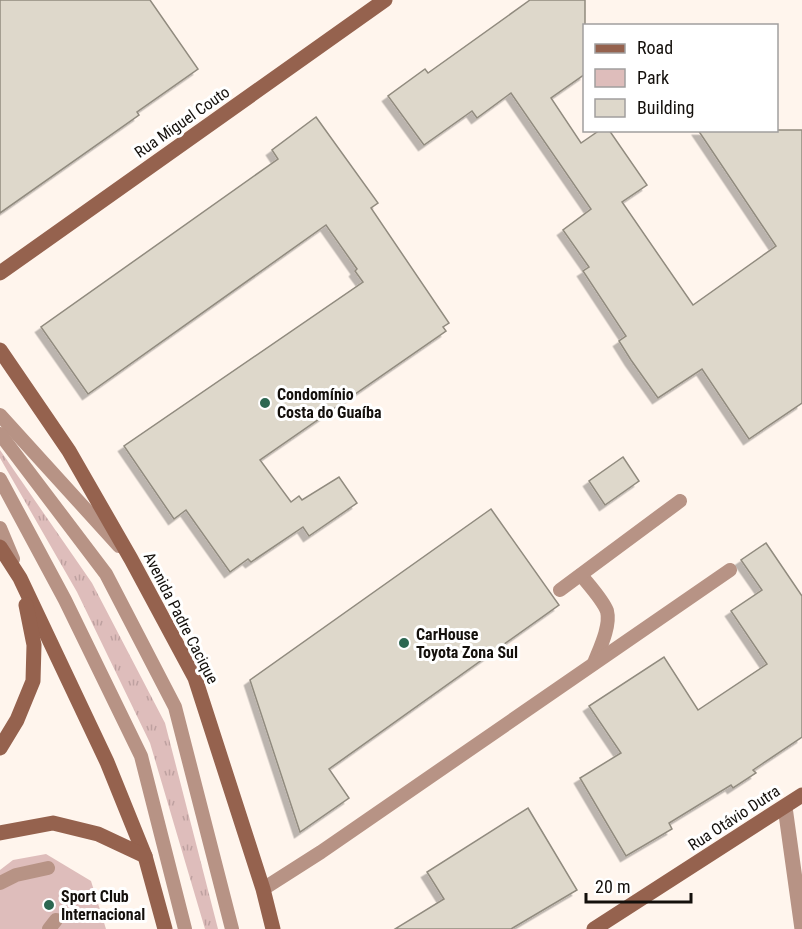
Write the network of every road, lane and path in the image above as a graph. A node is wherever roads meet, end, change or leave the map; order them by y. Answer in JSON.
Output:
{"nodes":[{"id":1,"x":385,"y":0,"type":"edge"},
{"id":2,"x":0,"y":273,"type":"edge"},
{"id":3,"x":0,"y":350,"type":"edge"},
{"id":4,"x":0,"y":416,"type":"edge"},
{"id":5,"x":0,"y":434,"type":"edge"},
{"id":6,"x":0,"y":479,"type":"edge"},
{"id":7,"x":680,"y":501,"type":"dead end"},
{"id":8,"x":0,"y":528,"type":"edge"},
{"id":9,"x":0,"y":547,"type":"edge"},
{"id":10,"x":131,"y":559,"type":"junction"},
{"id":11,"x":730,"y":570,"type":"dead end"},
{"id":12,"x":581,"y":575,"type":"junction"},
{"id":13,"x":20,"y":578,"type":"junction"},
{"id":14,"x":560,"y":590,"type":"dead end"},
{"id":15,"x":594,"y":663,"type":"junction"},
{"id":16,"x":0,"y":748,"type":"edge"},
{"id":17,"x":802,"y":795,"type":"edge"},
{"id":18,"x":785,"y":807,"type":"junction"},
{"id":19,"x":0,"y":832,"type":"edge"},
{"id":20,"x":145,"y":856,"type":"junction"},
{"id":21,"x":48,"y":868,"type":"dead end"},
{"id":22,"x":0,"y":883,"type":"edge"},
{"id":23,"x":263,"y":889,"type":"junction"},
{"id":24,"x":165,"y":929,"type":"edge"},
{"id":25,"x":184,"y":929,"type":"edge"},
{"id":26,"x":232,"y":929,"type":"edge"},
{"id":27,"x":273,"y":929,"type":"edge"},
{"id":28,"x":594,"y":929,"type":"edge"},
{"id":29,"x":802,"y":929,"type":"edge"}],
"edges":[{"from":1,"to":2,"type":"main road","name":"Rua Miguel Couto"},
{"from":3,"to":10,"type":"main road","name":"Avenida Padre Cacique"},
{"from":4,"to":10,"type":"lane"},
{"from":5,"to":26,"type":"lane"},
{"from":6,"to":25,"type":"lane"},
{"from":7,"to":12,"type":"lane"},
{"from":8,"to":13,"type":"lane"},
{"from":9,"to":13,"type":"main road"},
{"from":10,"to":23,"type":"main road","name":"Avenida Padre Cacique"},
{"from":11,"to":15,"type":"lane"},
{"from":12,"to":14,"type":"lane"},
{"from":12,"to":15,"type":"lane"},
{"from":13,"to":16,"type":"main road"},
{"from":13,"to":20,"type":"main road"},
{"from":15,"to":23,"type":"lane"},
{"from":17,"to":18,"type":"main road","name":"Rua Otávio Dutra"},
{"from":18,"to":28,"type":"main road","name":"Rua Otávio Dutra"},
{"from":18,"to":29,"type":"street"},
{"from":19,"to":20,"type":"main road"},
{"from":20,"to":24,"type":"main road"},
{"from":21,"to":22,"type":"lane"},
{"from":23,"to":27,"type":"main road","name":"Avenida Padre Cacique"}]}
